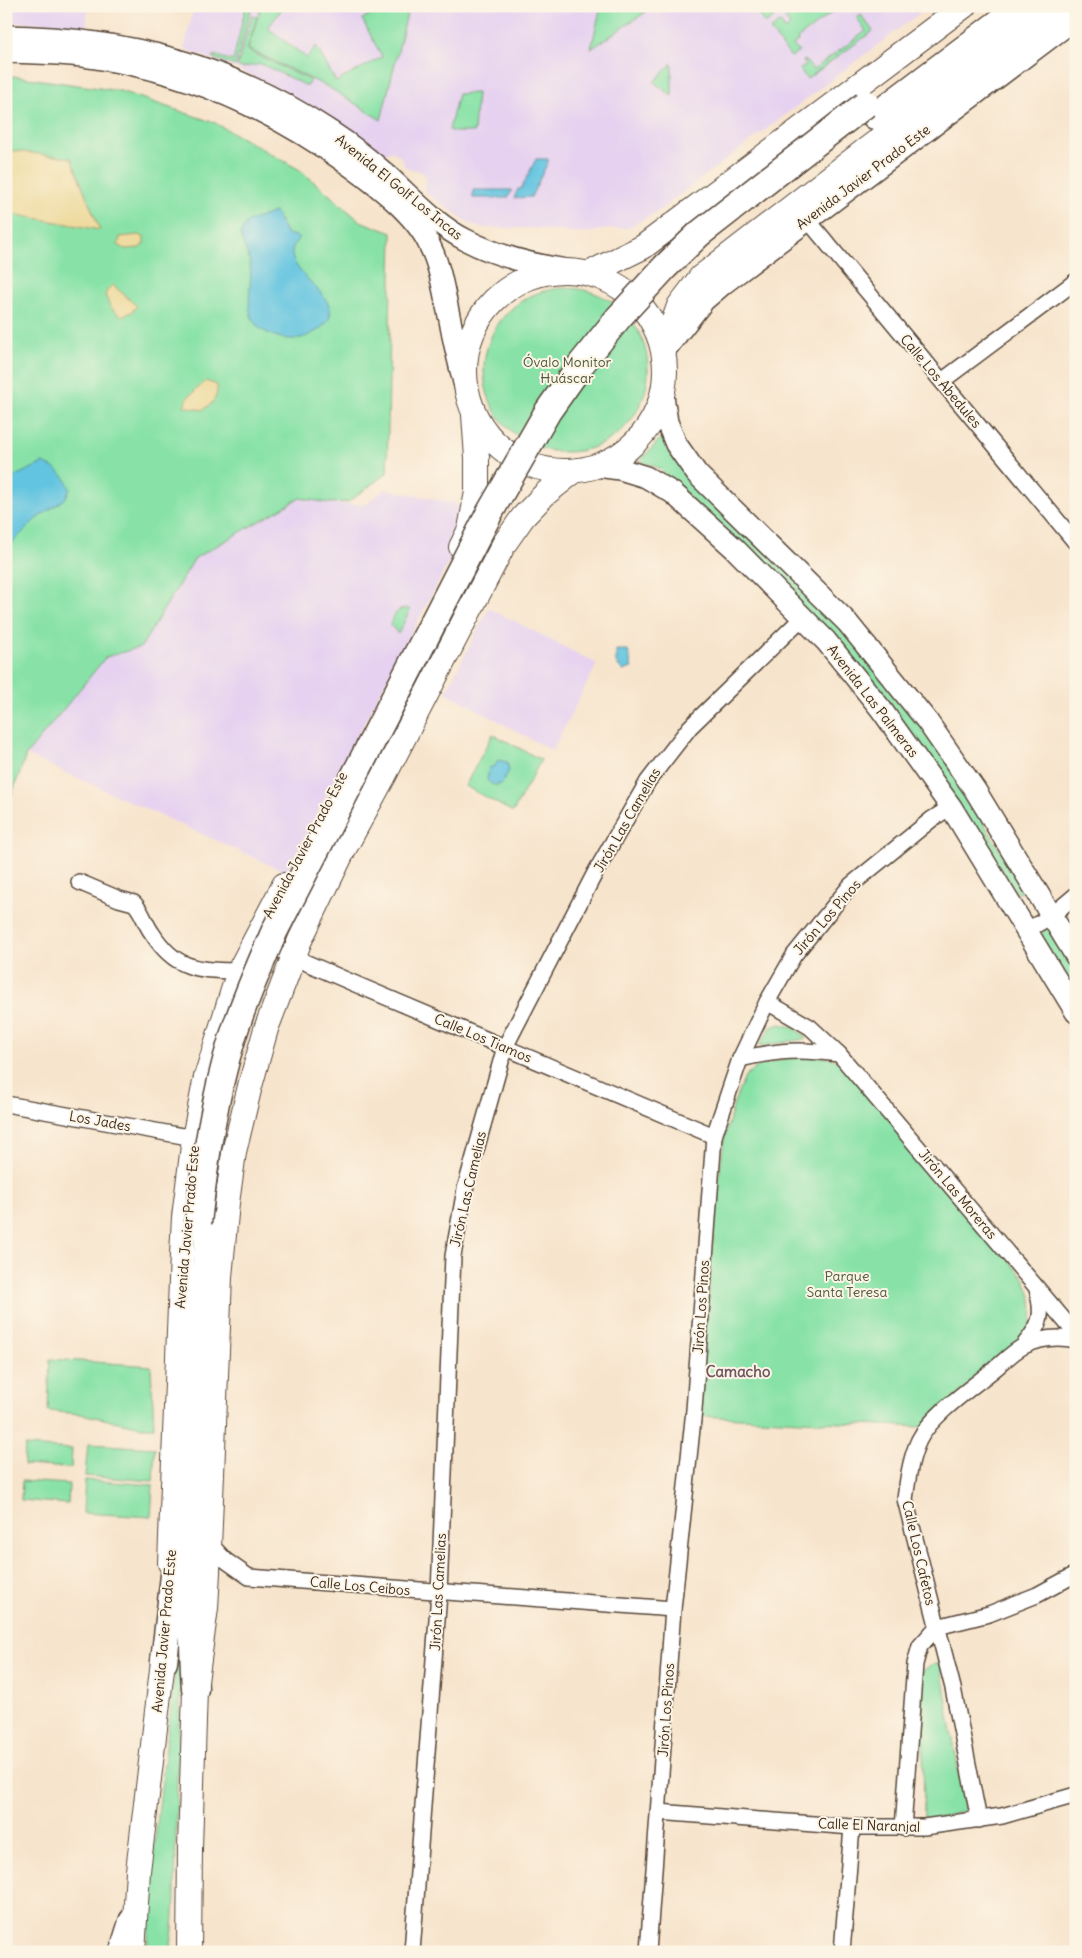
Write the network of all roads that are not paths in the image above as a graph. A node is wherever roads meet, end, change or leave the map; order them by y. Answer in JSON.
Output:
{"nodes":[{"id":1,"x":964,"y":6,"type":"edge"},
{"id":2,"x":993,"y":6,"type":"edge"},
{"id":3,"x":1021,"y":6,"type":"edge"},
{"id":4,"x":1057,"y":6,"type":"edge"},
{"id":5,"x":1076,"y":18,"type":"edge"},
{"id":6,"x":6,"y":36,"type":"edge"},
{"id":7,"x":6,"y":52,"type":"edge"},
{"id":8,"x":870,"y":110,"type":"junction"},
{"id":9,"x":807,"y":219,"type":"junction"},
{"id":10,"x":579,"y":272,"type":"junction"},
{"id":11,"x":1076,"y":281,"type":"edge"},
{"id":12,"x":664,"y":350,"type":"junction"},
{"id":13,"x":942,"y":381,"type":"junction"},
{"id":14,"x":466,"y":390,"type":"junction"},
{"id":15,"x":663,"y":396,"type":"junction"},
{"id":16,"x":474,"y":414,"type":"junction"},
{"id":17,"x":586,"y":468,"type":"junction"},
{"id":18,"x":1076,"y":543,"type":"edge"},
{"id":19,"x":803,"y":617,"type":"junction"},
{"id":20,"x":401,"y":664,"type":"junction"},
{"id":21,"x":431,"y":684,"type":"junction"},
{"id":22,"x":952,"y":807,"type":"junction"},
{"id":23,"x":1030,"y":881,"type":"junction"},
{"id":24,"x":79,"y":882,"type":"dead end"},
{"id":25,"x":1076,"y":895,"type":"edge"},
{"id":26,"x":1006,"y":896,"type":"junction"},
{"id":27,"x":1051,"y":916,"type":"junction"},
{"id":28,"x":261,"y":928,"type":"junction"},
{"id":29,"x":1026,"y":931,"type":"junction"},
{"id":30,"x":1076,"y":956,"type":"edge"},
{"id":31,"x":293,"y":957,"type":"junction"},
{"id":32,"x":239,"y":971,"type":"junction"},
{"id":33,"x":767,"y":1002,"type":"junction"},
{"id":34,"x":1076,"y":1012,"type":"edge"},
{"id":35,"x":505,"y":1047,"type":"junction"},
{"id":36,"x":839,"y":1054,"type":"junction"},
{"id":37,"x":740,"y":1059,"type":"junction"},
{"id":38,"x":6,"y":1104,"type":"edge"},
{"id":39,"x":714,"y":1136,"type":"junction"},
{"id":40,"x":194,"y":1138,"type":"junction"},
{"id":41,"x":204,"y":1223,"type":"junction"},
{"id":42,"x":1036,"y":1285,"type":"junction"},
{"id":43,"x":1076,"y":1334,"type":"edge"},
{"id":44,"x":1076,"y":1340,"type":"edge"},
{"id":45,"x":1023,"y":1346,"type":"junction"},
{"id":46,"x":209,"y":1543,"type":"junction"},
{"id":47,"x":1076,"y":1574,"type":"edge"},
{"id":48,"x":439,"y":1593,"type":"junction"},
{"id":49,"x":673,"y":1610,"type":"junction"},
{"id":50,"x":937,"y":1627,"type":"junction"},
{"id":51,"x":164,"y":1662,"type":"junction"},
{"id":52,"x":195,"y":1690,"type":"junction"},
{"id":53,"x":1076,"y":1795,"type":"edge"},
{"id":54,"x":658,"y":1812,"type":"junction"},
{"id":55,"x":979,"y":1820,"type":"junction"},
{"id":56,"x":852,"y":1827,"type":"junction"},
{"id":57,"x":903,"y":1828,"type":"junction"},
{"id":58,"x":136,"y":1900,"type":"junction"},
{"id":59,"x":120,"y":1952,"type":"edge"},
{"id":60,"x":133,"y":1952,"type":"edge"},
{"id":61,"x":189,"y":1952,"type":"edge"},
{"id":62,"x":412,"y":1952,"type":"edge"},
{"id":63,"x":648,"y":1952,"type":"edge"},
{"id":64,"x":842,"y":1952,"type":"edge"}],
"edges":[{"from":1,"to":10,"type":"main road"},
{"from":2,"to":8,"type":"highway"},
{"from":3,"to":8,"type":"highway"},
{"from":4,"to":12,"type":"main road","name":"Avenida Javier Prado Este"},
{"from":5,"to":9,"type":"main road","name":"Avenida Javier Prado Este"},
{"from":6,"to":10,"type":"main road","name":"Avenida El Golf Los Incas"},
{"from":7,"to":14,"type":"main road","name":"Avenida El Golf Los Incas"},
{"from":8,"to":41,"type":"highway"},
{"from":9,"to":12,"type":"main road","name":"Avenida Javier Prado Este"},
{"from":9,"to":13,"type":"street","name":"Calle Los Abedules"},
{"from":10,"to":12,"type":"main road"},
{"from":10,"to":14,"type":"main road"},
{"from":11,"to":13,"type":"street"},
{"from":12,"to":15,"type":"main road"},
{"from":13,"to":18,"type":"street","name":"Calle Los Abedules"},
{"from":14,"to":16,"type":"main road"},
{"from":15,"to":17,"type":"main road"},
{"from":15,"to":23,"type":"main road","name":"Avenida Las Palmeras"},
{"from":16,"to":17,"type":"main road"},
{"from":16,"to":20,"type":"main road","name":"Avenida Javier Prado Este"},
{"from":17,"to":19,"type":"main road","name":"Avenida Las Palmeras"},
{"from":17,"to":21,"type":"main road"},
{"from":19,"to":22,"type":"main road","name":"Avenida Las Palmeras"},
{"from":19,"to":35,"type":"street","name":"Jirón Las Camelias"},
{"from":20,"to":21,"type":"main road"},
{"from":20,"to":28,"type":"main road","name":"Avenida Javier Prado Este"},
{"from":21,"to":31,"type":"main road"},
{"from":22,"to":26,"type":"main road","name":"Avenida Las Palmeras"},
{"from":22,"to":33,"type":"street","name":"Jirón Los Pinos"},
{"from":23,"to":26,"type":"main road"},
{"from":23,"to":27,"type":"main road","name":"Avenida Las Palmeras"},
{"from":24,"to":32,"type":"street"},
{"from":25,"to":27,"type":"street"},
{"from":26,"to":29,"type":"main road","name":"Avenida Las Palmeras"},
{"from":27,"to":29,"type":"street"},
{"from":27,"to":30,"type":"main road","name":"Avenida Las Palmeras"},
{"from":28,"to":31,"type":"street","name":"Calle Los Tiamos"},
{"from":28,"to":32,"type":"main road","name":"Avenida Javier Prado Este"},
{"from":29,"to":34,"type":"main road","name":"Avenida Las Palmeras"},
{"from":31,"to":35,"type":"street","name":"Calle Los Tiamos"},
{"from":31,"to":46,"type":"main road"},
{"from":32,"to":40,"type":"main road","name":"Avenida Javier Prado Este"},
{"from":33,"to":36,"type":"street","name":"Jirón Las Moreras"},
{"from":33,"to":37,"type":"street","name":"Jirón Los Pinos"},
{"from":35,"to":39,"type":"street","name":"Calle Los Tiamos"},
{"from":35,"to":48,"type":"street","name":"Jirón Las Camelias"},
{"from":36,"to":37,"type":"street"},
{"from":36,"to":42,"type":"street","name":"Jirón Las Moreras"},
{"from":37,"to":39,"type":"street","name":"Jirón Los Pinos"},
{"from":38,"to":40,"type":"street","name":"Los Jades"},
{"from":39,"to":49,"type":"street","name":"Jirón Los Pinos"},
{"from":40,"to":51,"type":"main road","name":"Avenida Javier Prado Este"},
{"from":41,"to":51,"type":"highway"},
{"from":41,"to":52,"type":"highway"},
{"from":42,"to":43,"type":"street","name":"Jirón Las Moreras"},
{"from":42,"to":45,"type":"street","name":"Calle Los Cafetos"},
{"from":44,"to":45,"type":"street","name":"Calle Los Cafetos"},
{"from":45,"to":50,"type":"street","name":"Calle Los Cafetos"},
{"from":46,"to":48,"type":"street","name":"Calle Los Ceibos"},
{"from":46,"to":52,"type":"main road"},
{"from":47,"to":50,"type":"street"},
{"from":48,"to":49,"type":"street","name":"Calle Los Ceibos"},
{"from":48,"to":62,"type":"street","name":"Jirón Las Camelias"},
{"from":49,"to":54,"type":"street","name":"Jirón Los Pinos"},
{"from":50,"to":55,"type":"street","name":"Calle Los Cafetos"},
{"from":50,"to":57,"type":"street"},
{"from":51,"to":58,"type":"main road","name":"Avenida Javier Prado Este"},
{"from":52,"to":61,"type":"main road"},
{"from":53,"to":55,"type":"street","name":"Calle El Naranjal"},
{"from":54,"to":56,"type":"street","name":"Calle El Naranjal"},
{"from":54,"to":63,"type":"street","name":"Jirón Los Pinos"},
{"from":55,"to":57,"type":"street","name":"Calle El Naranjal"},
{"from":56,"to":57,"type":"street","name":"Calle El Naranjal"},
{"from":56,"to":64,"type":"street"},
{"from":58,"to":59,"type":"main road"},
{"from":58,"to":60,"type":"main road","name":"Avenida Javier Prado Este"}]}
